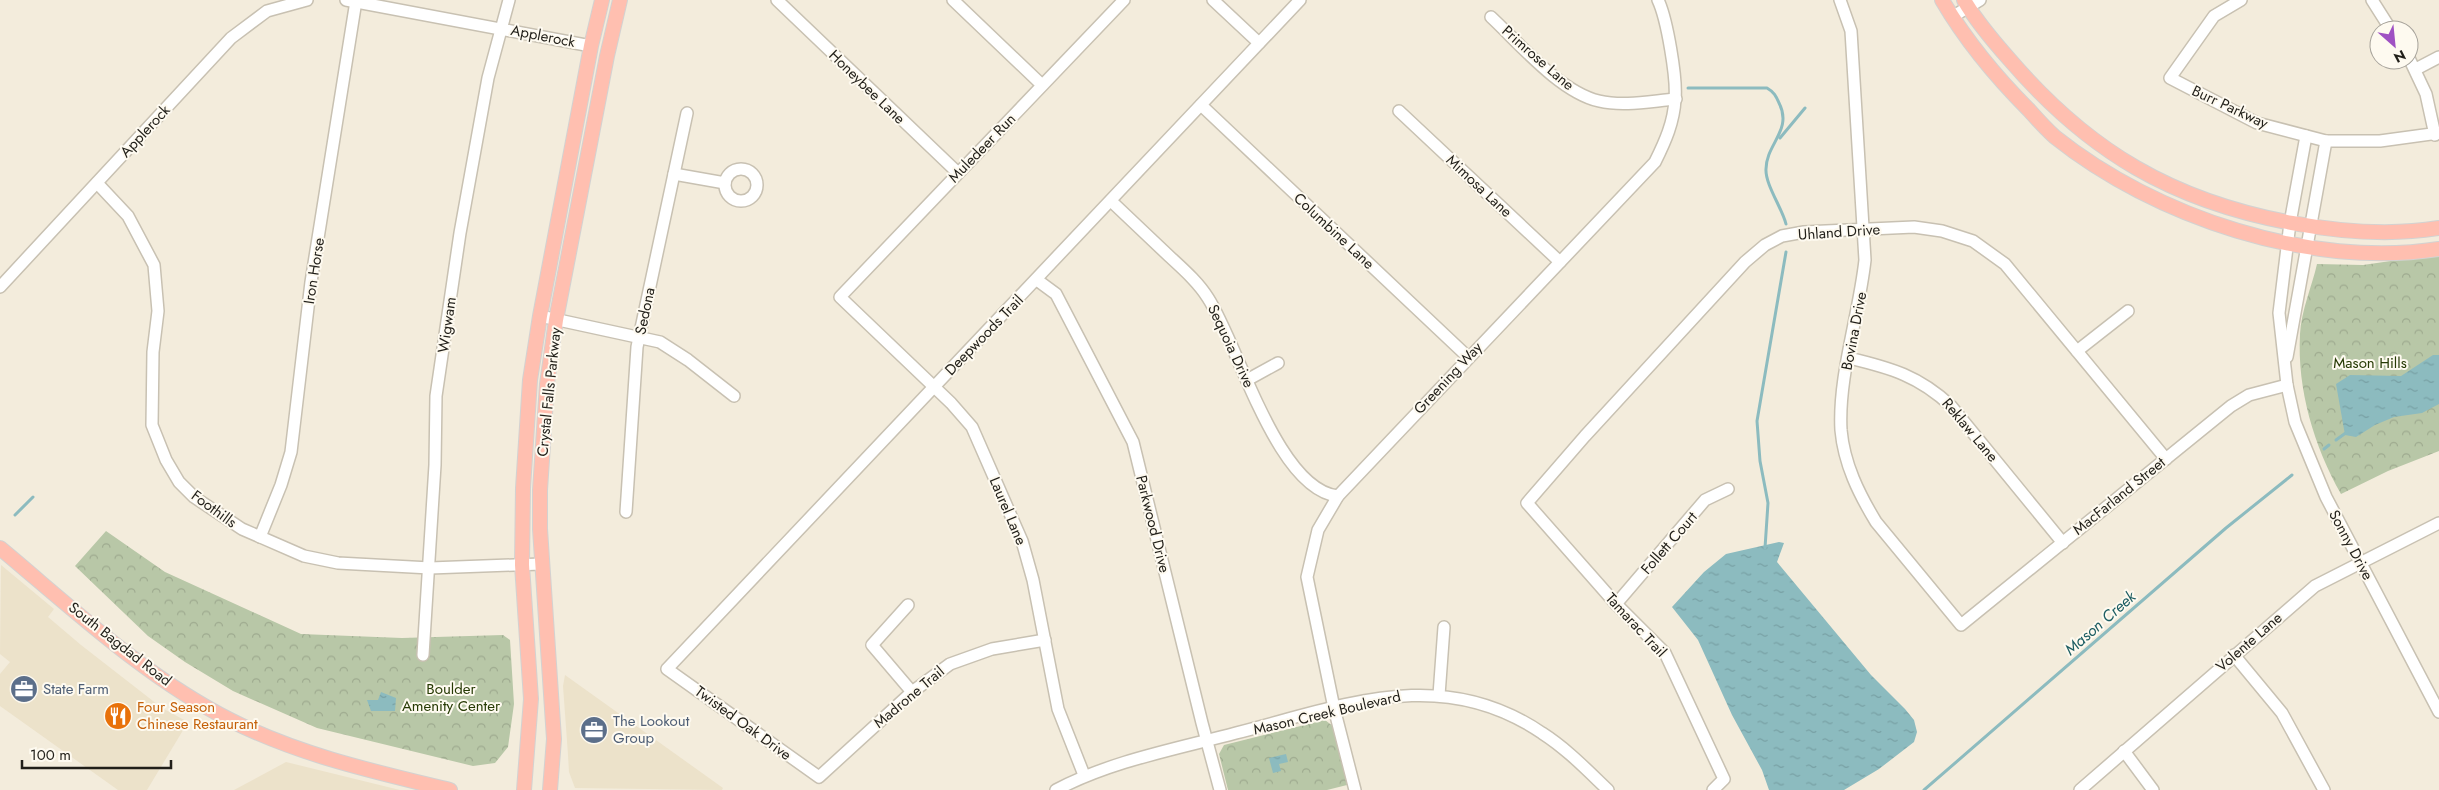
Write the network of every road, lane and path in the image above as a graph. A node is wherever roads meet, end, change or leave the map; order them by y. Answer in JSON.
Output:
{"nodes":[{"id":1,"x":307,"y":0,"type":"edge"},
{"id":2,"x":509,"y":0,"type":"edge"},
{"id":3,"x":602,"y":0,"type":"edge"},
{"id":4,"x":620,"y":0,"type":"edge"},
{"id":5,"x":777,"y":0,"type":"edge"},
{"id":6,"x":953,"y":0,"type":"edge"},
{"id":7,"x":1124,"y":0,"type":"edge"},
{"id":8,"x":1213,"y":0,"type":"edge"},
{"id":9,"x":1300,"y":0,"type":"edge"},
{"id":10,"x":1658,"y":0,"type":"edge"},
{"id":11,"x":1840,"y":0,"type":"edge"},
{"id":12,"x":1942,"y":0,"type":"edge"},
{"id":13,"x":2241,"y":0,"type":"edge"},
{"id":14,"x":2372,"y":0,"type":"edge"},
{"id":15,"x":351,"y":1,"type":"edge"},
{"id":16,"x":1971,"y":2,"type":"edge"},
{"id":17,"x":1491,"y":17,"type":"dead end"},
{"id":18,"x":1952,"y":17,"type":"junction"},
{"id":19,"x":2385,"y":20,"type":"edge"},
{"id":20,"x":501,"y":28,"type":"junction"},
{"id":21,"x":1259,"y":44,"type":"junction"},
{"id":22,"x":591,"y":46,"type":"junction"},
{"id":23,"x":2439,"y":57,"type":"edge"},
{"id":24,"x":2419,"y":67,"type":"edge"},
{"id":25,"x":2416,"y":70,"type":"edge"},
{"id":26,"x":1042,"y":85,"type":"junction"},
{"id":27,"x":1676,"y":98,"type":"junction"},
{"id":28,"x":1201,"y":105,"type":"junction"},
{"id":29,"x":1399,"y":110,"type":"dead end"},
{"id":30,"x":686,"y":113,"type":"dead end"},
{"id":31,"x":2437,"y":134,"type":"edge"},
{"id":32,"x":2306,"y":136,"type":"junction"},
{"id":33,"x":2326,"y":141,"type":"junction"},
{"id":34,"x":958,"y":173,"type":"junction"},
{"id":35,"x":674,"y":174,"type":"junction"},
{"id":36,"x":97,"y":183,"type":"junction"},
{"id":37,"x":725,"y":183,"type":"dead end"},
{"id":38,"x":1111,"y":201,"type":"junction"},
{"id":39,"x":2290,"y":223,"type":"junction"},
{"id":40,"x":2312,"y":227,"type":"junction"},
{"id":41,"x":2439,"y":228,"type":"edge"},
{"id":42,"x":1864,"y":230,"type":"junction"},
{"id":43,"x":2288,"y":244,"type":"junction"},
{"id":44,"x":2308,"y":248,"type":"junction"},
{"id":45,"x":2439,"y":249,"type":"edge"},
{"id":46,"x":1560,"y":262,"type":"junction"},
{"id":47,"x":1037,"y":280,"type":"junction"},
{"id":48,"x":0,"y":287,"type":"edge"},
{"id":49,"x":840,"y":297,"type":"joint"},
{"id":50,"x":2128,"y":310,"type":"dead end"},
{"id":51,"x":540,"y":316,"type":"junction"},
{"id":52,"x":556,"y":320,"type":"junction"},
{"id":53,"x":640,"y":336,"type":"junction"},
{"id":54,"x":2077,"y":351,"type":"junction"},
{"id":55,"x":1468,"y":357,"type":"junction"},
{"id":56,"x":1849,"y":358,"type":"junction"},
{"id":57,"x":1278,"y":363,"type":"dead end"},
{"id":58,"x":2285,"y":369,"type":"junction"},
{"id":59,"x":1246,"y":380,"type":"junction"},
{"id":60,"x":2287,"y":385,"type":"junction"},
{"id":61,"x":934,"y":388,"type":"junction"},
{"id":62,"x":734,"y":396,"type":"dead end"},
{"id":63,"x":2166,"y":459,"type":"junction"},
{"id":64,"x":1728,"y":489,"type":"dead end"},
{"id":65,"x":1338,"y":496,"type":"junction"},
{"id":66,"x":1527,"y":503,"type":"joint"},
{"id":67,"x":626,"y":512,"type":"dead end"},
{"id":68,"x":2439,"y":523,"type":"edge"},
{"id":69,"x":260,"y":537,"type":"junction"},
{"id":70,"x":2062,"y":542,"type":"junction"},
{"id":71,"x":1,"y":550,"type":"edge"},
{"id":72,"x":2360,"y":561,"type":"junction"},
{"id":73,"x":541,"y":564,"type":"junction"},
{"id":74,"x":522,"y":565,"type":"junction"},
{"id":75,"x":430,"y":568,"type":"junction"},
{"id":76,"x":1616,"y":604,"type":"junction"},
{"id":77,"x":908,"y":605,"type":"dead end"},
{"id":78,"x":1961,"y":625,"type":"joint"},
{"id":79,"x":1444,"y":628,"type":"dead end"},
{"id":80,"x":1045,"y":640,"type":"junction"},
{"id":81,"x":423,"y":655,"type":"dead end"},
{"id":82,"x":2234,"y":655,"type":"junction"},
{"id":83,"x":667,"y":669,"type":"joint"},
{"id":84,"x":912,"y":692,"type":"junction"},
{"id":85,"x":1439,"y":695,"type":"junction"},
{"id":86,"x":551,"y":697,"type":"junction"},
{"id":87,"x":532,"y":699,"type":"junction"},
{"id":88,"x":1334,"y":708,"type":"junction"},
{"id":89,"x":2439,"y":712,"type":"edge"},
{"id":90,"x":1206,"y":741,"type":"junction"},
{"id":91,"x":2124,"y":751,"type":"junction"},
{"id":92,"x":1084,"y":775,"type":"junction"},
{"id":93,"x":819,"y":777,"type":"joint"},
{"id":94,"x":450,"y":790,"type":"edge"},
{"id":95,"x":524,"y":790,"type":"edge"},
{"id":96,"x":550,"y":790,"type":"edge"},
{"id":97,"x":1056,"y":790,"type":"edge"},
{"id":98,"x":1220,"y":790,"type":"edge"},
{"id":99,"x":1355,"y":790,"type":"edge"},
{"id":100,"x":1608,"y":790,"type":"edge"},
{"id":101,"x":1713,"y":790,"type":"edge"},
{"id":102,"x":2080,"y":790,"type":"edge"},
{"id":103,"x":2153,"y":790,"type":"edge"},
{"id":104,"x":2324,"y":790,"type":"edge"}],
"edges":[{"from":1,"to":36,"type":"street","name":"Applerock"},
{"from":2,"to":20,"type":"street","name":"Wigwam"},
{"from":3,"to":22,"type":"main road","name":"Crystal Falls Parkway"},
{"from":4,"to":52,"type":"main road","name":"Crystal Falls Parkway"},
{"from":5,"to":34,"type":"street","name":"Honeybee Lane"},
{"from":6,"to":26,"type":"street"},
{"from":7,"to":26,"type":"street","name":"Muledeer Run"},
{"from":8,"to":21,"type":"street"},
{"from":9,"to":21,"type":"street","name":"Deepwoods Trail"},
{"from":10,"to":27,"type":"street","name":"Greening Way"},
{"from":11,"to":42,"type":"street","name":"Bovina Drive"},
{"from":12,"to":18,"type":"main road"},
{"from":13,"to":32,"type":"street","name":"Burr Parkway"},
{"from":14,"to":19,"type":"street"},
{"from":15,"to":20,"type":"street","name":"Applerock"},
{"from":15,"to":69,"type":"street","name":"Iron Horse"},
{"from":16,"to":18,"type":"street"},
{"from":16,"to":39,"type":"main road"},
{"from":17,"to":27,"type":"street","name":"Primrose Lane"},
{"from":18,"to":43,"type":"main road"},
{"from":20,"to":22,"type":"street","name":"Applerock"},
{"from":20,"to":75,"type":"street","name":"Wigwam"},
{"from":21,"to":28,"type":"street","name":"Deepwoods Trail"},
{"from":22,"to":51,"type":"main road","name":"Crystal Falls Parkway"},
{"from":23,"to":24,"type":"street"},
{"from":25,"to":31,"type":"street"},
{"from":26,"to":34,"type":"street","name":"Muledeer Run"},
{"from":27,"to":46,"type":"street","name":"Greening Way"},
{"from":28,"to":38,"type":"street","name":"Deepwoods Trail"},
{"from":28,"to":55,"type":"street","name":"Columbine Lane"},
{"from":29,"to":46,"type":"street","name":"Mimosa Lane"},
{"from":30,"to":35,"type":"street","name":"Sedona"},
{"from":31,"to":33,"type":"street","name":"Burr Parkway"},
{"from":32,"to":33,"type":"street","name":"Burr Parkway"},
{"from":32,"to":39,"type":"street","name":"Sonny Drive"},
{"from":33,"to":40,"type":"street","name":"Sonny Drive"},
{"from":34,"to":49,"type":"street","name":"Muledeer Run"},
{"from":35,"to":37,"type":"street"},
{"from":35,"to":53,"type":"street","name":"Sedona"},
{"from":36,"to":48,"type":"street","name":"Applerock"},
{"from":36,"to":69,"type":"street","name":"Foothills"},
{"from":38,"to":47,"type":"street","name":"Deepwoods Trail"},
{"from":38,"to":59,"type":"street","name":"Sequoia Drive"},
{"from":39,"to":40,"type":"main road"},
{"from":39,"to":43,"type":"street","name":"Sonny Drive"},
{"from":40,"to":41,"type":"main road"},
{"from":40,"to":44,"type":"street","name":"Sonny Drive"},
{"from":42,"to":54,"type":"street","name":"Uhland Drive"},
{"from":42,"to":56,"type":"street","name":"Bovina Drive"},
{"from":42,"to":66,"type":"street","name":"Uhland Drive"},
{"from":43,"to":44,"type":"main road"},
{"from":43,"to":58,"type":"street","name":"Sonny Drive"},
{"from":44,"to":45,"type":"main road"},
{"from":44,"to":58,"type":"street","name":"Sonny Drive"},
{"from":46,"to":55,"type":"street","name":"Greening Way"},
{"from":47,"to":61,"type":"street","name":"Deepwoods Trail"},
{"from":47,"to":90,"type":"street","name":"Parkwood Drive"},
{"from":49,"to":61,"type":"street","name":"Laurel Lane"},
{"from":50,"to":54,"type":"street"},
{"from":51,"to":52,"type":"street"},
{"from":51,"to":74,"type":"main road","name":"Crystal Falls Parkway"},
{"from":52,"to":53,"type":"street"},
{"from":52,"to":73,"type":"main road","name":"Crystal Falls Parkway"},
{"from":53,"to":62,"type":"street"},
{"from":53,"to":67,"type":"street","name":"Sedona"},
{"from":54,"to":63,"type":"street","name":"Uhland Drive"},
{"from":55,"to":65,"type":"street","name":"Greening Way"},
{"from":56,"to":70,"type":"street","name":"Reklaw Lane"},
{"from":56,"to":78,"type":"street","name":"Bovina Drive"},
{"from":57,"to":59,"type":"street"},
{"from":58,"to":60,"type":"street","name":"Sonny Drive"},
{"from":59,"to":65,"type":"street","name":"Sequoia Drive"},
{"from":60,"to":63,"type":"street","name":"MacFarland Street"},
{"from":60,"to":72,"type":"street","name":"Sonny Drive"},
{"from":61,"to":80,"type":"street","name":"Laurel Lane"},
{"from":61,"to":83,"type":"street","name":"Deepwoods Trail"},
{"from":63,"to":70,"type":"street","name":"MacFarland Street"},
{"from":64,"to":76,"type":"street","name":"Follett Court"},
{"from":65,"to":88,"type":"street","name":"Greening Way"},
{"from":66,"to":76,"type":"street","name":"Tamarac Trail"},
{"from":68,"to":72,"type":"street","name":"Volente Lane"},
{"from":69,"to":75,"type":"street","name":"Foothills"},
{"from":70,"to":78,"type":"street","name":"MacFarland Street"},
{"from":71,"to":94,"type":"main road","name":"South Bagdad Road"},
{"from":72,"to":82,"type":"street","name":"Volente Lane"},
{"from":72,"to":89,"type":"street","name":"Sonny Drive"},
{"from":73,"to":74,"type":"street","name":"Foothills"},
{"from":73,"to":86,"type":"main road","name":"Crystal Falls Parkway"},
{"from":74,"to":75,"type":"street","name":"Foothills"},
{"from":74,"to":87,"type":"main road","name":"Crystal Falls Parkway"},
{"from":75,"to":81,"type":"street","name":"Wigwam"},
{"from":76,"to":101,"type":"street","name":"Tamarac Trail"},
{"from":77,"to":84,"type":"street"},
{"from":79,"to":85,"type":"street"},
{"from":80,"to":84,"type":"street","name":"Madrone Trail"},
{"from":80,"to":92,"type":"street","name":"Laurel Lane"},
{"from":82,"to":91,"type":"street","name":"Volente Lane"},
{"from":82,"to":104,"type":"street"},
{"from":83,"to":93,"type":"street","name":"Twisted Oak Drive"},
{"from":84,"to":93,"type":"street","name":"Madrone Trail"},
{"from":85,"to":88,"type":"street","name":"Mason Creek Boulevard"},
{"from":85,"to":100,"type":"street","name":"Mason Creek Boulevard"},
{"from":86,"to":87,"type":"main road"},
{"from":86,"to":96,"type":"main road","name":"Crystal Falls Parkway"},
{"from":87,"to":95,"type":"main road","name":"Crystal Falls Parkway"},
{"from":88,"to":90,"type":"street","name":"Mason Creek Boulevard"},
{"from":88,"to":99,"type":"street","name":"Greening Way"},
{"from":90,"to":92,"type":"street","name":"Mason Creek Boulevard"},
{"from":90,"to":98,"type":"street","name":"Parkwood Drive"},
{"from":91,"to":102,"type":"street","name":"Volente Lane"},
{"from":91,"to":103,"type":"street"},
{"from":92,"to":97,"type":"street","name":"Mason Creek Boulevard"}]}
